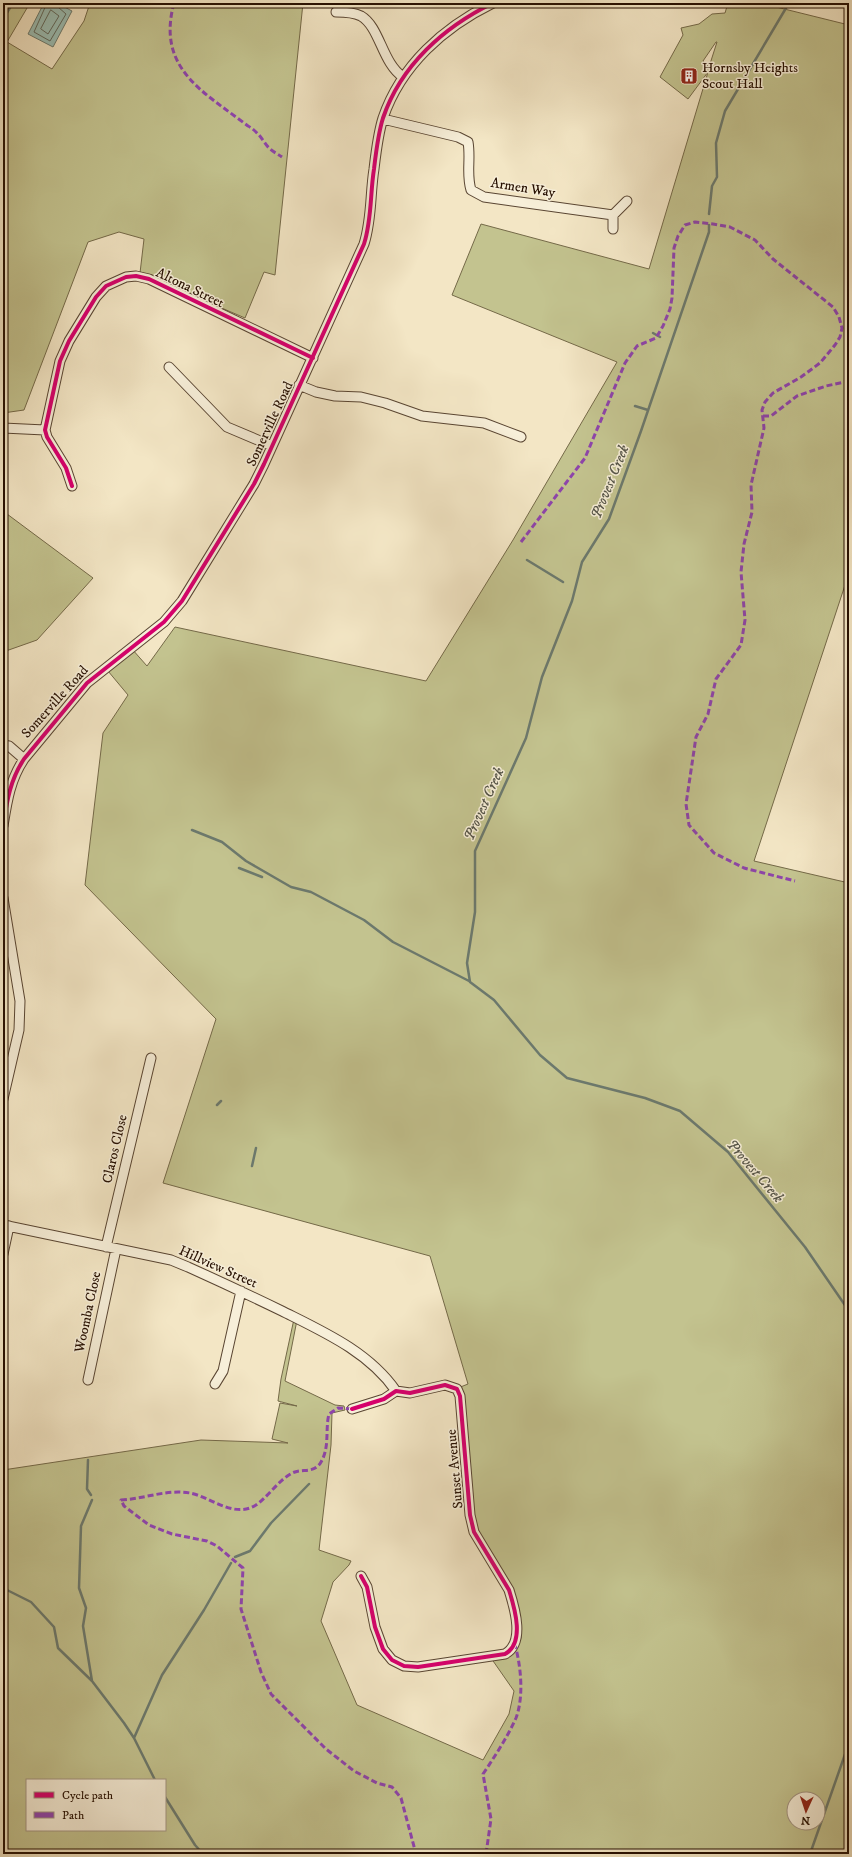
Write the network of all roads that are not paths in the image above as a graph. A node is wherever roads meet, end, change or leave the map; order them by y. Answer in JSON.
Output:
{"nodes":[{"id":1,"x":493,"y":3,"type":"edge"},
{"id":2,"x":336,"y":12,"type":"dead end"},
{"id":3,"x":403,"y":77,"type":"junction"},
{"id":4,"x":383,"y":119,"type":"junction"},
{"id":5,"x":627,"y":201,"type":"dead end"},
{"id":6,"x":613,"y":215,"type":"junction"},
{"id":7,"x":613,"y":228,"type":"dead end"},
{"id":8,"x":312,"y":358,"type":"junction"},
{"id":9,"x":169,"y":367,"type":"dead end"},
{"id":10,"x":300,"y":386,"type":"junction"},
{"id":11,"x":3,"y":428,"type":"edge"},
{"id":12,"x":45,"y":430,"type":"junction"},
{"id":13,"x":521,"y":437,"type":"dead end"},
{"id":14,"x":272,"y":446,"type":"junction"},
{"id":15,"x":72,"y":486,"type":"dead end"},
{"id":16,"x":3,"y":745,"type":"edge"},
{"id":17,"x":24,"y":759,"type":"junction"},
{"id":18,"x":3,"y":826,"type":"edge"},
{"id":19,"x":3,"y":898,"type":"edge"},
{"id":20,"x":151,"y":1058,"type":"dead end"},
{"id":21,"x":3,"y":1099,"type":"edge"},
{"id":22,"x":6,"y":1225,"type":"edge"},
{"id":23,"x":111,"y":1248,"type":"junction"},
{"id":24,"x":3,"y":1254,"type":"edge"},
{"id":25,"x":241,"y":1291,"type":"junction"},
{"id":26,"x":88,"y":1380,"type":"dead end"},
{"id":27,"x":214,"y":1384,"type":"dead end"},
{"id":28,"x":396,"y":1391,"type":"junction"},
{"id":29,"x":352,"y":1409,"type":"dead end"},
{"id":30,"x":361,"y":1576,"type":"dead end"}],
"edges":[{"from":1,"to":3,"type":"street","name":"Somerville Road"},
{"from":2,"to":3,"type":"street"},
{"from":3,"to":4,"type":"street","name":"Somerville Road"},
{"from":4,"to":6,"type":"street","name":"Armen Way"},
{"from":4,"to":8,"type":"street","name":"Somerville Road"},
{"from":5,"to":6,"type":"street"},
{"from":6,"to":7,"type":"street"},
{"from":8,"to":10,"type":"street","name":"Somerville Road"},
{"from":8,"to":12,"type":"street","name":"Altona Street"},
{"from":9,"to":14,"type":"street"},
{"from":10,"to":13,"type":"street"},
{"from":10,"to":14,"type":"street","name":"Somerville Road"},
{"from":11,"to":12,"type":"street"},
{"from":12,"to":15,"type":"street"},
{"from":14,"to":17,"type":"street","name":"Somerville Road"},
{"from":16,"to":17,"type":"street"},
{"from":17,"to":18,"type":"street","name":"Somerville Road"},
{"from":19,"to":21,"type":"street"},
{"from":20,"to":23,"type":"street","name":"Claros Close"},
{"from":22,"to":23,"type":"street","name":"Hillview Street"},
{"from":22,"to":24,"type":"street"},
{"from":23,"to":25,"type":"street","name":"Hillview Street"},
{"from":23,"to":26,"type":"street","name":"Woomba Close"},
{"from":25,"to":27,"type":"street"},
{"from":25,"to":28,"type":"street","name":"Hillview Street"},
{"from":28,"to":29,"type":"street"},
{"from":28,"to":30,"type":"street","name":"Sunset Avenue"}]}
